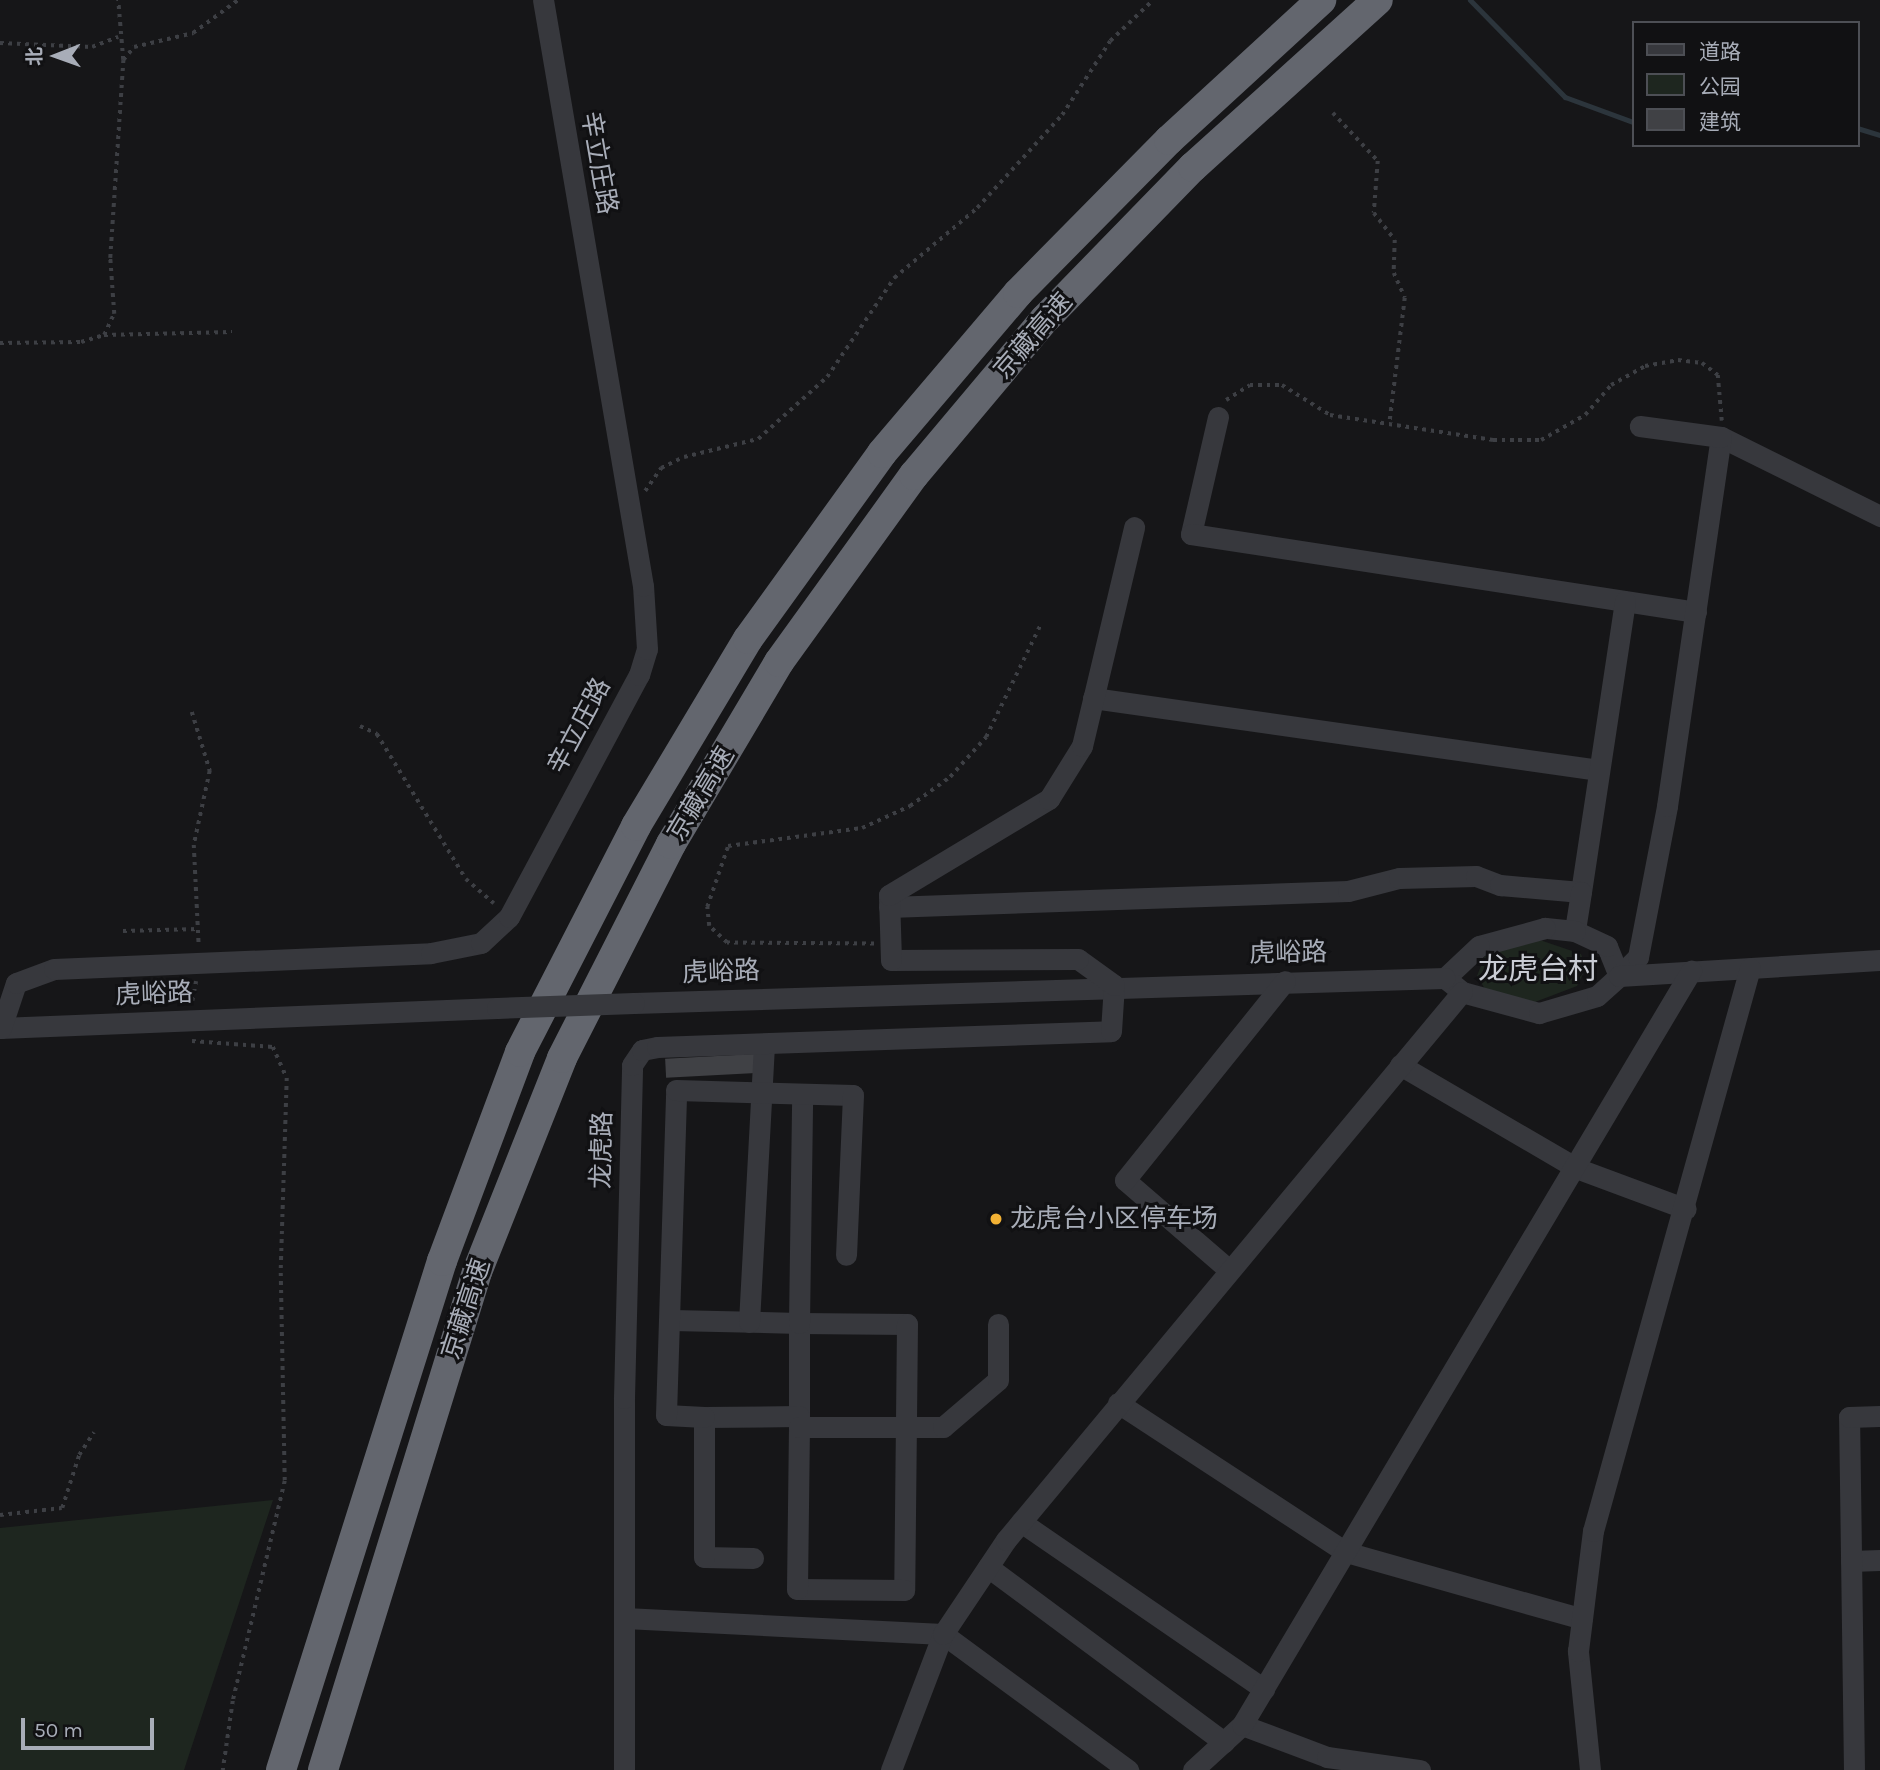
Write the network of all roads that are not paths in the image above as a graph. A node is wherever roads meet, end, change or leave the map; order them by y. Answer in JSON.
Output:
{"nodes":[{"id":1,"x":543,"y":0,"type":"edge"},
{"id":2,"x":1321,"y":0,"type":"edge"},
{"id":3,"x":1378,"y":0,"type":"edge"},
{"id":4,"x":1218,"y":417,"type":"road end"},
{"id":5,"x":1640,"y":426,"type":"dead end"},
{"id":6,"x":1721,"y":437,"type":"junction"},
{"id":7,"x":1880,"y":516,"type":"edge"},
{"id":8,"x":1134,"y":527,"type":"dead end"},
{"id":9,"x":1625,"y":601,"type":"junction"},
{"id":10,"x":1696,"y":612,"type":"junction"},
{"id":11,"x":1093,"y":698,"type":"junction"},
{"id":12,"x":1599,"y":770,"type":"junction"},
{"id":13,"x":1580,"y":892,"type":"junction"},
{"id":14,"x":889,"y":907,"type":"junction"},
{"id":15,"x":1575,"y":931,"type":"junction"},
{"id":16,"x":1880,"y":960,"type":"edge"},
{"id":17,"x":1750,"y":968,"type":"junction"},
{"id":18,"x":1691,"y":971,"type":"junction"},
{"id":19,"x":1619,"y":976,"type":"junction"},
{"id":20,"x":1445,"y":978,"type":"junction"},
{"id":21,"x":1286,"y":981,"type":"junction"},
{"id":22,"x":1114,"y":985,"type":"junction"},
{"id":23,"x":1462,"y":992,"type":"junction"},
{"id":24,"x":1,"y":1028,"type":"edge"},
{"id":25,"x":764,"y":1046,"type":"junction"},
{"id":26,"x":1400,"y":1065,"type":"junction"},
{"id":27,"x":761,"y":1093,"type":"junction"},
{"id":28,"x":802,"y":1094,"type":"junction"},
{"id":29,"x":1576,"y":1168,"type":"junction"},
{"id":30,"x":1686,"y":1209,"type":"junction"},
{"id":31,"x":846,"y":1255,"type":"dead end"},
{"id":32,"x":1228,"y":1269,"type":"junction"},
{"id":33,"x":671,"y":1320,"type":"junction"},
{"id":34,"x":749,"y":1322,"type":"junction"},
{"id":35,"x":799,"y":1323,"type":"junction"},
{"id":36,"x":998,"y":1324,"type":"dead end"},
{"id":37,"x":1118,"y":1403,"type":"junction"},
{"id":38,"x":1880,"y":1416,"type":"edge"},
{"id":39,"x":704,"y":1418,"type":"junction"},
{"id":40,"x":799,"y":1421,"type":"junction"},
{"id":41,"x":906,"y":1428,"type":"junction"},
{"id":42,"x":1021,"y":1522,"type":"junction"},
{"id":43,"x":1346,"y":1552,"type":"junction"},
{"id":44,"x":753,"y":1558,"type":"dead end"},
{"id":45,"x":1880,"y":1560,"type":"edge"},
{"id":46,"x":1851,"y":1561,"type":"junction"},
{"id":47,"x":988,"y":1567,"type":"junction"},
{"id":48,"x":625,"y":1618,"type":"junction"},
{"id":49,"x":1582,"y":1619,"type":"junction"},
{"id":50,"x":943,"y":1634,"type":"junction"},
{"id":51,"x":1264,"y":1689,"type":"junction"},
{"id":52,"x":1242,"y":1725,"type":"junction"},
{"id":53,"x":1224,"y":1742,"type":"junction"},
{"id":54,"x":281,"y":1770,"type":"edge"},
{"id":55,"x":323,"y":1770,"type":"edge"},
{"id":56,"x":624,"y":1770,"type":"edge"},
{"id":57,"x":891,"y":1770,"type":"edge"},
{"id":58,"x":1128,"y":1770,"type":"edge"},
{"id":59,"x":1193,"y":1770,"type":"edge"},
{"id":60,"x":1420,"y":1770,"type":"edge"},
{"id":61,"x":1590,"y":1770,"type":"edge"},
{"id":62,"x":1854,"y":1770,"type":"edge"}],
"edges":[{"from":1,"to":24,"type":"street","name":"辛立庄路"},
{"from":2,"to":54,"type":"highway","name":"京藏高速"},
{"from":3,"to":55,"type":"highway","name":"京藏高速"},
{"from":4,"to":9,"type":"street"},
{"from":5,"to":6,"type":"street"},
{"from":6,"to":7,"type":"street"},
{"from":6,"to":10,"type":"street"},
{"from":8,"to":11,"type":"street"},
{"from":9,"to":10,"type":"street"},
{"from":9,"to":12,"type":"street"},
{"from":10,"to":19,"type":"street"},
{"from":11,"to":12,"type":"street"},
{"from":11,"to":14,"type":"street"},
{"from":12,"to":13,"type":"street"},
{"from":13,"to":14,"type":"street"},
{"from":13,"to":15,"type":"street"},
{"from":14,"to":22,"type":"street"},
{"from":15,"to":19,"type":"street"},
{"from":15,"to":20,"type":"street"},
{"from":16,"to":17,"type":"street"},
{"from":17,"to":18,"type":"street"},
{"from":17,"to":30,"type":"street"},
{"from":18,"to":19,"type":"street"},
{"from":18,"to":29,"type":"street"},
{"from":19,"to":23,"type":"street"},
{"from":20,"to":21,"type":"street","name":"虎峪路"},
{"from":20,"to":23,"type":"street"},
{"from":21,"to":22,"type":"street","name":"虎峪路"},
{"from":21,"to":32,"type":"street"},
{"from":22,"to":24,"type":"street","name":"虎峪路","bridge":true},
{"from":22,"to":25,"type":"street","name":"龙虎路"},
{"from":23,"to":26,"type":"street"},
{"from":25,"to":27,"type":"street"},
{"from":25,"to":48,"type":"street","name":"龙虎路"},
{"from":26,"to":29,"type":"street"},
{"from":26,"to":32,"type":"street"},
{"from":27,"to":28,"type":"street"},
{"from":27,"to":33,"type":"street"},
{"from":27,"to":34,"type":"street"},
{"from":28,"to":31,"type":"street"},
{"from":28,"to":35,"type":"street"},
{"from":29,"to":30,"type":"street"},
{"from":29,"to":43,"type":"street"},
{"from":30,"to":49,"type":"street"},
{"from":32,"to":37,"type":"street"},
{"from":33,"to":34,"type":"street"},
{"from":33,"to":39,"type":"street"},
{"from":34,"to":35,"type":"street"},
{"from":35,"to":40,"type":"street"},
{"from":35,"to":41,"type":"street"},
{"from":36,"to":41,"type":"street"},
{"from":37,"to":42,"type":"street"},
{"from":37,"to":43,"type":"street"},
{"from":38,"to":46,"type":"street"},
{"from":39,"to":40,"type":"street"},
{"from":39,"to":44,"type":"street"},
{"from":40,"to":41,"type":"street"},
{"from":40,"to":41,"type":"street"},
{"from":42,"to":47,"type":"street"},
{"from":42,"to":51,"type":"street"},
{"from":43,"to":49,"type":"street"},
{"from":43,"to":51,"type":"street"},
{"from":45,"to":46,"type":"street"},
{"from":46,"to":62,"type":"street"},
{"from":47,"to":50,"type":"street"},
{"from":47,"to":53,"type":"street"},
{"from":48,"to":50,"type":"street"},
{"from":48,"to":56,"type":"street","name":"龙虎路"},
{"from":49,"to":61,"type":"street"},
{"from":50,"to":57,"type":"street"},
{"from":50,"to":58,"type":"street"},
{"from":51,"to":52,"type":"street"},
{"from":52,"to":53,"type":"street"},
{"from":52,"to":60,"type":"street"},
{"from":53,"to":59,"type":"street"}]}
